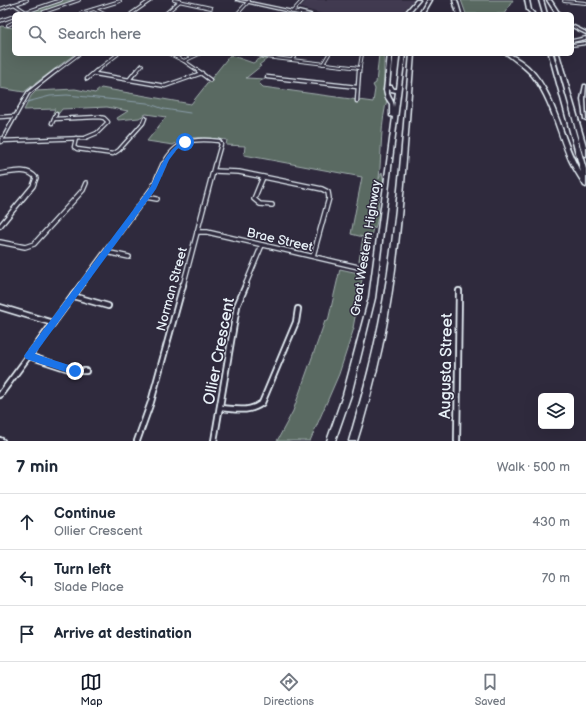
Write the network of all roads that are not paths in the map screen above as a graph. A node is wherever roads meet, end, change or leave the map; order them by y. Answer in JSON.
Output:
{"nodes":[{"id":1,"x":27,"y":0,"type":"edge"},
{"id":2,"x":61,"y":0,"type":"edge"},
{"id":3,"x":79,"y":0,"type":"edge"},
{"id":4,"x":152,"y":0,"type":"edge"},
{"id":5,"x":174,"y":0,"type":"edge"},
{"id":6,"x":237,"y":0,"type":"edge"},
{"id":7,"x":303,"y":0,"type":"edge"},
{"id":8,"x":420,"y":0,"type":"edge"},
{"id":9,"x":429,"y":0,"type":"edge"},
{"id":10,"x":456,"y":0,"type":"edge"},
{"id":11,"x":528,"y":0,"type":"edge"},
{"id":12,"x":537,"y":0,"type":"edge"},
{"id":13,"x":541,"y":0,"type":"edge"},
{"id":14,"x":549,"y":0,"type":"edge"},
{"id":15,"x":120,"y":1,"type":"edge"},
{"id":16,"x":180,"y":1,"type":"junction"},
{"id":17,"x":248,"y":1,"type":"edge"},
{"id":18,"x":564,"y":1,"type":"dead end"},
{"id":19,"x":586,"y":3,"type":"edge"},
{"id":20,"x":14,"y":4,"type":"junction"},
{"id":21,"x":0,"y":8,"type":"edge"},
{"id":22,"x":211,"y":8,"type":"dead end"},
{"id":23,"x":94,"y":9,"type":"junction"},
{"id":24,"x":293,"y":11,"type":"junction"},
{"id":25,"x":27,"y":12,"type":"joint"},
{"id":26,"x":44,"y":12,"type":"edge"},
{"id":27,"x":81,"y":12,"type":"dead end"},
{"id":28,"x":100,"y":12,"type":"edge"},
{"id":29,"x":134,"y":12,"type":"edge"},
{"id":30,"x":167,"y":12,"type":"edge"},
{"id":31,"x":239,"y":12,"type":"edge"},
{"id":32,"x":296,"y":12,"type":"edge"},
{"id":33,"x":298,"y":12,"type":"edge"},
{"id":34,"x":408,"y":12,"type":"edge"},
{"id":35,"x":414,"y":12,"type":"edge"},
{"id":36,"x":422,"y":12,"type":"edge"},
{"id":37,"x":459,"y":12,"type":"edge"},
{"id":38,"x":531,"y":12,"type":"edge"},
{"id":39,"x":540,"y":12,"type":"edge"},
{"id":40,"x":544,"y":12,"type":"edge"},
{"id":41,"x":557,"y":12,"type":"edge"},
{"id":42,"x":12,"y":17,"type":"edge"},
{"id":43,"x":0,"y":21,"type":"edge"},
{"id":44,"x":12,"y":23,"type":"edge"},
{"id":45,"x":8,"y":25,"type":"dead end"},
{"id":46,"x":574,"y":27,"type":"edge"},
{"id":47,"x":586,"y":32,"type":"edge"},
{"id":48,"x":586,"y":38,"type":"edge"},
{"id":49,"x":574,"y":41,"type":"edge"},
{"id":50,"x":586,"y":43,"type":"edge"},
{"id":51,"x":574,"y":45,"type":"edge"},
{"id":52,"x":76,"y":56,"type":"edge"},
{"id":53,"x":116,"y":56,"type":"edge"},
{"id":54,"x":174,"y":56,"type":"edge"},
{"id":55,"x":195,"y":56,"type":"edge"},
{"id":56,"x":268,"y":56,"type":"edge"},
{"id":57,"x":295,"y":56,"type":"edge"},
{"id":58,"x":327,"y":56,"type":"edge"},
{"id":59,"x":362,"y":56,"type":"edge"},
{"id":60,"x":390,"y":56,"type":"edge"},
{"id":61,"x":393,"y":56,"type":"edge"},
{"id":62,"x":403,"y":56,"type":"edge"},
{"id":63,"x":412,"y":56,"type":"edge"},
{"id":64,"x":512,"y":56,"type":"edge"},
{"id":65,"x":515,"y":56,"type":"edge"},
{"id":66,"x":552,"y":56,"type":"edge"},
{"id":67,"x":558,"y":56,"type":"edge"},
{"id":68,"x":517,"y":59,"type":"junction"},
{"id":69,"x":292,"y":60,"type":"junction"},
{"id":70,"x":184,"y":61,"type":"junction"},
{"id":71,"x":324,"y":64,"type":"junction"},
{"id":72,"x":142,"y":65,"type":"dead end"},
{"id":73,"x":360,"y":68,"type":"junction"},
{"id":74,"x":202,"y":73,"type":"junction"},
{"id":75,"x":95,"y":74,"type":"junction"},
{"id":76,"x":267,"y":77,"type":"dead end"},
{"id":77,"x":87,"y":79,"type":"dead end"},
{"id":78,"x":129,"y":80,"type":"junction"},
{"id":79,"x":210,"y":80,"type":"dead end"},
{"id":80,"x":586,"y":86,"type":"edge"},
{"id":81,"x":357,"y":87,"type":"junction"},
{"id":82,"x":390,"y":87,"type":"junction"},
{"id":83,"x":399,"y":91,"type":"junction"},
{"id":84,"x":387,"y":96,"type":"junction"},
{"id":85,"x":398,"y":98,"type":"junction"},
{"id":86,"x":408,"y":100,"type":"junction"},
{"id":87,"x":357,"y":101,"type":"dead end"},
{"id":88,"x":56,"y":114,"type":"dead end"},
{"id":89,"x":15,"y":116,"type":"junction"},
{"id":90,"x":0,"y":117,"type":"edge"},
{"id":91,"x":145,"y":118,"type":"dead end"},
{"id":92,"x":54,"y":119,"type":"junction"},
{"id":93,"x":586,"y":119,"type":"edge"},
{"id":94,"x":112,"y":121,"type":"dead end"},
{"id":95,"x":108,"y":122,"type":"junction"},
{"id":96,"x":52,"y":123,"type":"dead end"},
{"id":97,"x":76,"y":138,"type":"junction"},
{"id":98,"x":392,"y":140,"type":"junction"},
{"id":99,"x":0,"y":142,"type":"edge"},
{"id":100,"x":586,"y":155,"type":"edge"},
{"id":101,"x":214,"y":171,"type":"junction"},
{"id":102,"x":39,"y":173,"type":"dead end"},
{"id":103,"x":0,"y":174,"type":"edge"},
{"id":104,"x":35,"y":175,"type":"junction"},
{"id":105,"x":263,"y":177,"type":"junction"},
{"id":106,"x":586,"y":180,"type":"edge"},
{"id":107,"x":86,"y":183,"type":"dead end"},
{"id":108,"x":586,"y":185,"type":"edge"},
{"id":109,"x":146,"y":197,"type":"junction"},
{"id":110,"x":157,"y":199,"type":"dead end"},
{"id":111,"x":272,"y":205,"type":"dead end"},
{"id":112,"x":0,"y":226,"type":"edge"},
{"id":113,"x":197,"y":232,"type":"junction"},
{"id":114,"x":0,"y":242,"type":"edge"},
{"id":115,"x":262,"y":245,"type":"junction"},
{"id":116,"x":106,"y":252,"type":"junction"},
{"id":117,"x":313,"y":256,"type":"junction"},
{"id":118,"x":129,"y":257,"type":"dead end"},
{"id":119,"x":358,"y":267,"type":"dead end"},
{"id":120,"x":459,"y":292,"type":"dead end"},
{"id":121,"x":73,"y":296,"type":"junction"},
{"id":122,"x":108,"y":306,"type":"dead end"},
{"id":123,"x":0,"y":307,"type":"edge"},
{"id":124,"x":298,"y":309,"type":"dead end"},
{"id":125,"x":53,"y":323,"type":"junction"},
{"id":126,"x":29,"y":356,"type":"junction"},
{"id":127,"x":86,"y":372,"type":"dead end"},
{"id":128,"x":0,"y":395,"type":"edge"},
{"id":129,"x":220,"y":408,"type":"junction"},
{"id":130,"x":137,"y":441,"type":"edge"},
{"id":131,"x":214,"y":441,"type":"edge"},
{"id":132,"x":331,"y":441,"type":"edge"},
{"id":133,"x":353,"y":441,"type":"edge"},
{"id":134,"x":456,"y":441,"type":"edge"}],
"edges":[{"from":1,"to":20,"type":"street"},
{"from":2,"to":25,"type":"street"},
{"from":3,"to":26,"type":"street"},
{"from":4,"to":29,"type":"street"},
{"from":5,"to":16,"type":"street"},
{"from":6,"to":17,"type":"main road"},
{"from":7,"to":24,"type":"street"},
{"from":8,"to":34,"type":"highway"},
{"from":8,"to":35,"type":"highway"},
{"from":9,"to":36,"type":"highway"},
{"from":10,"to":37,"type":"highway"},
{"from":11,"to":38,"type":"highway"},
{"from":12,"to":39,"type":"highway"},
{"from":13,"to":40,"type":"highway"},
{"from":14,"to":41,"type":"highway"},
{"from":15,"to":23,"type":"street"},
{"from":16,"to":22,"type":"street"},
{"from":16,"to":30,"type":"street"},
{"from":17,"to":24,"type":"main road"},
{"from":17,"to":31,"type":"street"},
{"from":18,"to":19,"type":"street"},
{"from":20,"to":21,"type":"street"},
{"from":20,"to":25,"type":"street"},
{"from":23,"to":27,"type":"street"},
{"from":23,"to":28,"type":"street"},
{"from":24,"to":32,"type":"main road"},
{"from":24,"to":33,"type":"main road"},
{"from":42,"to":43,"type":"street"},
{"from":44,"to":45,"type":"street"},
{"from":46,"to":47,"type":"highway"},
{"from":48,"to":49,"type":"main road"},
{"from":50,"to":51,"type":"main road"},
{"from":52,"to":89,"type":"street"},
{"from":53,"to":75,"type":"street"},
{"from":54,"to":70,"type":"street"},
{"from":55,"to":70,"type":"street"},
{"from":56,"to":69,"type":"street"},
{"from":57,"to":69,"type":"street"},
{"from":58,"to":71,"type":"street"},
{"from":59,"to":73,"type":"street"},
{"from":60,"to":84,"type":"highway"},
{"from":61,"to":82,"type":"highway"},
{"from":62,"to":83,"type":"highway","name":"Great Western Highway"},
{"from":63,"to":86,"type":"highway","name":"Great Western Highway"},
{"from":64,"to":68,"type":"highway"},
{"from":65,"to":68,"type":"highway"},
{"from":66,"to":106,"type":"highway"},
{"from":67,"to":100,"type":"highway"},
{"from":68,"to":108,"type":"highway"},
{"from":69,"to":71,"type":"street"},
{"from":70,"to":74,"type":"street"},
{"from":71,"to":73,"type":"street"},
{"from":72,"to":78,"type":"street"},
{"from":73,"to":81,"type":"street"},
{"from":74,"to":78,"type":"street"},
{"from":74,"to":79,"type":"street"},
{"from":75,"to":77,"type":"street"},
{"from":75,"to":78,"type":"street"},
{"from":76,"to":81,"type":"street"},
{"from":80,"to":93,"type":"highway"},
{"from":81,"to":87,"type":"street"},
{"from":82,"to":83,"type":"highway"},
{"from":82,"to":85,"type":"highway"},
{"from":83,"to":85,"type":"highway","name":"Great Western Highway"},
{"from":84,"to":85,"type":"highway"},
{"from":84,"to":98,"type":"highway"},
{"from":85,"to":86,"type":"highway"},
{"from":85,"to":98,"type":"highway","name":"Great Western Highway"},
{"from":86,"to":133,"type":"highway","name":"Great Western Highway"},
{"from":88,"to":92,"type":"street"},
{"from":89,"to":90,"type":"street"},
{"from":89,"to":99,"type":"street"},
{"from":91,"to":97,"type":"street"},
{"from":92,"to":95,"type":"street"},
{"from":92,"to":96,"type":"street"},
{"from":94,"to":95,"type":"street"},
{"from":95,"to":97,"type":"street"},
{"from":97,"to":99,"type":"street"},
{"from":98,"to":132,"type":"highway","name":"Great Western Highway"},
{"from":101,"to":105,"type":"street"},
{"from":101,"to":109,"type":"street","name":"Norman Street"},
{"from":101,"to":113,"type":"street","name":"Norman Street"},
{"from":102,"to":104,"type":"street"},
{"from":103,"to":104,"type":"street"},
{"from":104,"to":112,"type":"street"},
{"from":105,"to":111,"type":"street"},
{"from":105,"to":117,"type":"street"},
{"from":107,"to":114,"type":"street"},
{"from":109,"to":110,"type":"street"},
{"from":109,"to":116,"type":"street"},
{"from":113,"to":115,"type":"street","name":"Brae Street"},
{"from":113,"to":130,"type":"street","name":"Norman Street"},
{"from":115,"to":117,"type":"street","name":"Brae Street"},
{"from":115,"to":129,"type":"street","name":"Ollier Crescent"},
{"from":116,"to":118,"type":"street"},
{"from":116,"to":121,"type":"street"},
{"from":117,"to":119,"type":"street","name":"Brae Street"},
{"from":120,"to":134,"type":"street","name":"Augusta Street"},
{"from":121,"to":122,"type":"street"},
{"from":121,"to":125,"type":"street"},
{"from":123,"to":125,"type":"street"},
{"from":124,"to":129,"type":"street"},
{"from":125,"to":126,"type":"street"},
{"from":126,"to":127,"type":"street"},
{"from":126,"to":128,"type":"street"},
{"from":129,"to":131,"type":"street","name":"Ollier Crescent"}]}
